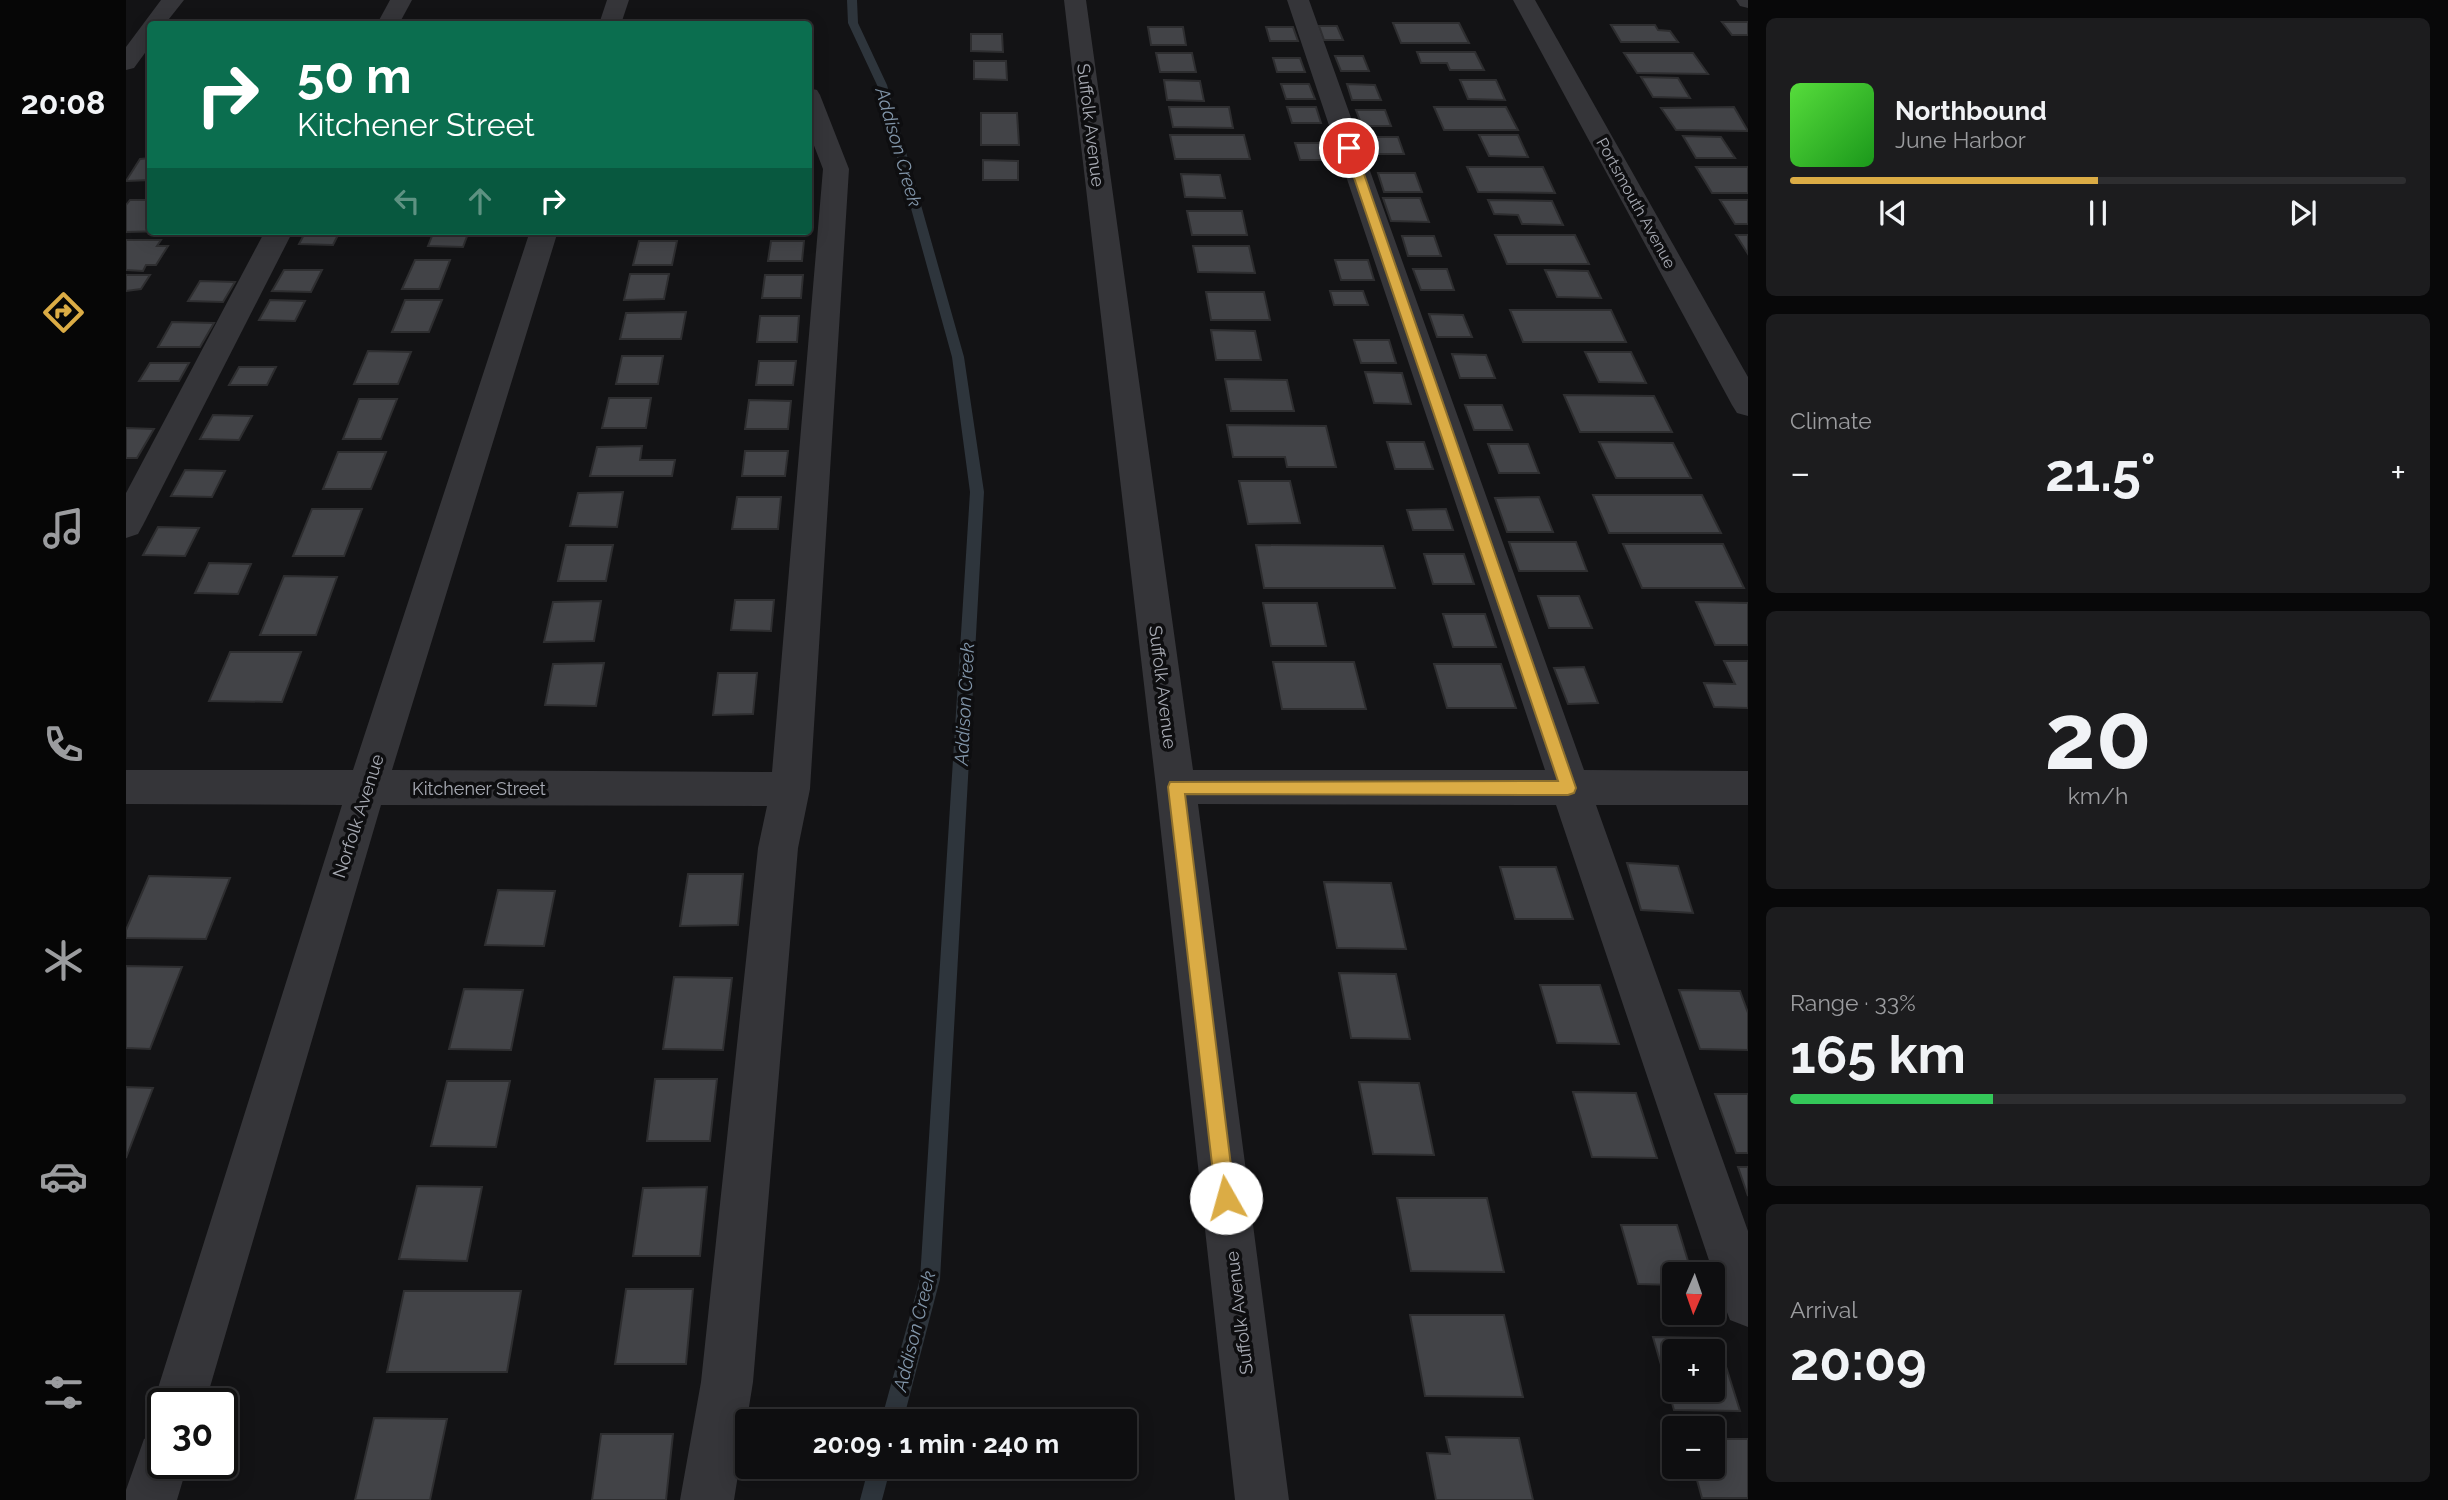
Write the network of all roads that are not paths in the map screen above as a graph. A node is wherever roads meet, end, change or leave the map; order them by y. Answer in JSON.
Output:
{"nodes":[{"id":1,"x":173,"y":0,"type":"edge"},
{"id":2,"x":401,"y":0,"type":"edge"},
{"id":3,"x":618,"y":0,"type":"edge"},
{"id":4,"x":1075,"y":0,"type":"edge"},
{"id":5,"x":1298,"y":0,"type":"edge"},
{"id":6,"x":1524,"y":0,"type":"edge"},
{"id":7,"x":156,"y":21,"type":"edge"},
{"id":8,"x":390,"y":21,"type":"edge"},
{"id":9,"x":611,"y":21,"type":"edge"},
{"id":10,"x":147,"y":34,"type":"edge"},
{"id":11,"x":126,"y":63,"type":"edge"},
{"id":12,"x":812,"y":106,"type":"edge"},
{"id":13,"x":277,"y":235,"type":"edge"},
{"id":14,"x":543,"y":235,"type":"edge"},
{"id":15,"x":1748,"y":405,"type":"edge"},
{"id":16,"x":126,"y":524,"type":"edge"},
{"id":17,"x":126,"y":787,"type":"edge"},
{"id":18,"x":367,"y":787,"type":"junction"},
{"id":19,"x":1176,"y":787,"type":"junction"},
{"id":20,"x":1568,"y":788,"type":"junction"},
{"id":21,"x":1748,"y":788,"type":"edge"},
{"id":22,"x":790,"y":789,"type":"junction"},
{"id":23,"x":1748,"y":1302,"type":"edge"},
{"id":24,"x":184,"y":1388,"type":"edge"},
{"id":25,"x":156,"y":1479,"type":"edge"},
{"id":26,"x":150,"y":1500,"type":"edge"},
{"id":27,"x":707,"y":1500,"type":"edge"},
{"id":28,"x":1262,"y":1500,"type":"edge"}],
"edges":[{"from":1,"to":7,"type":"street"},
{"from":2,"to":8,"type":"street"},
{"from":3,"to":9,"type":"street"},
{"from":4,"to":19,"type":"street","name":"Suffolk Avenue"},
{"from":5,"to":20,"type":"street"},
{"from":6,"to":15,"type":"street","name":"Portsmouth Avenue"},
{"from":10,"to":11,"type":"street"},
{"from":12,"to":22,"type":"street"},
{"from":13,"to":16,"type":"street"},
{"from":14,"to":18,"type":"street","name":"Norfolk Avenue"},
{"from":17,"to":18,"type":"street","name":"Kitchener Street"},
{"from":18,"to":22,"type":"street","name":"Kitchener Street"},
{"from":18,"to":24,"type":"street","name":"Norfolk Avenue"},
{"from":19,"to":20,"type":"street"},
{"from":19,"to":28,"type":"street","name":"Suffolk Avenue"},
{"from":20,"to":21,"type":"street"},
{"from":20,"to":23,"type":"street"},
{"from":22,"to":27,"type":"street"},
{"from":25,"to":26,"type":"street"}]}
